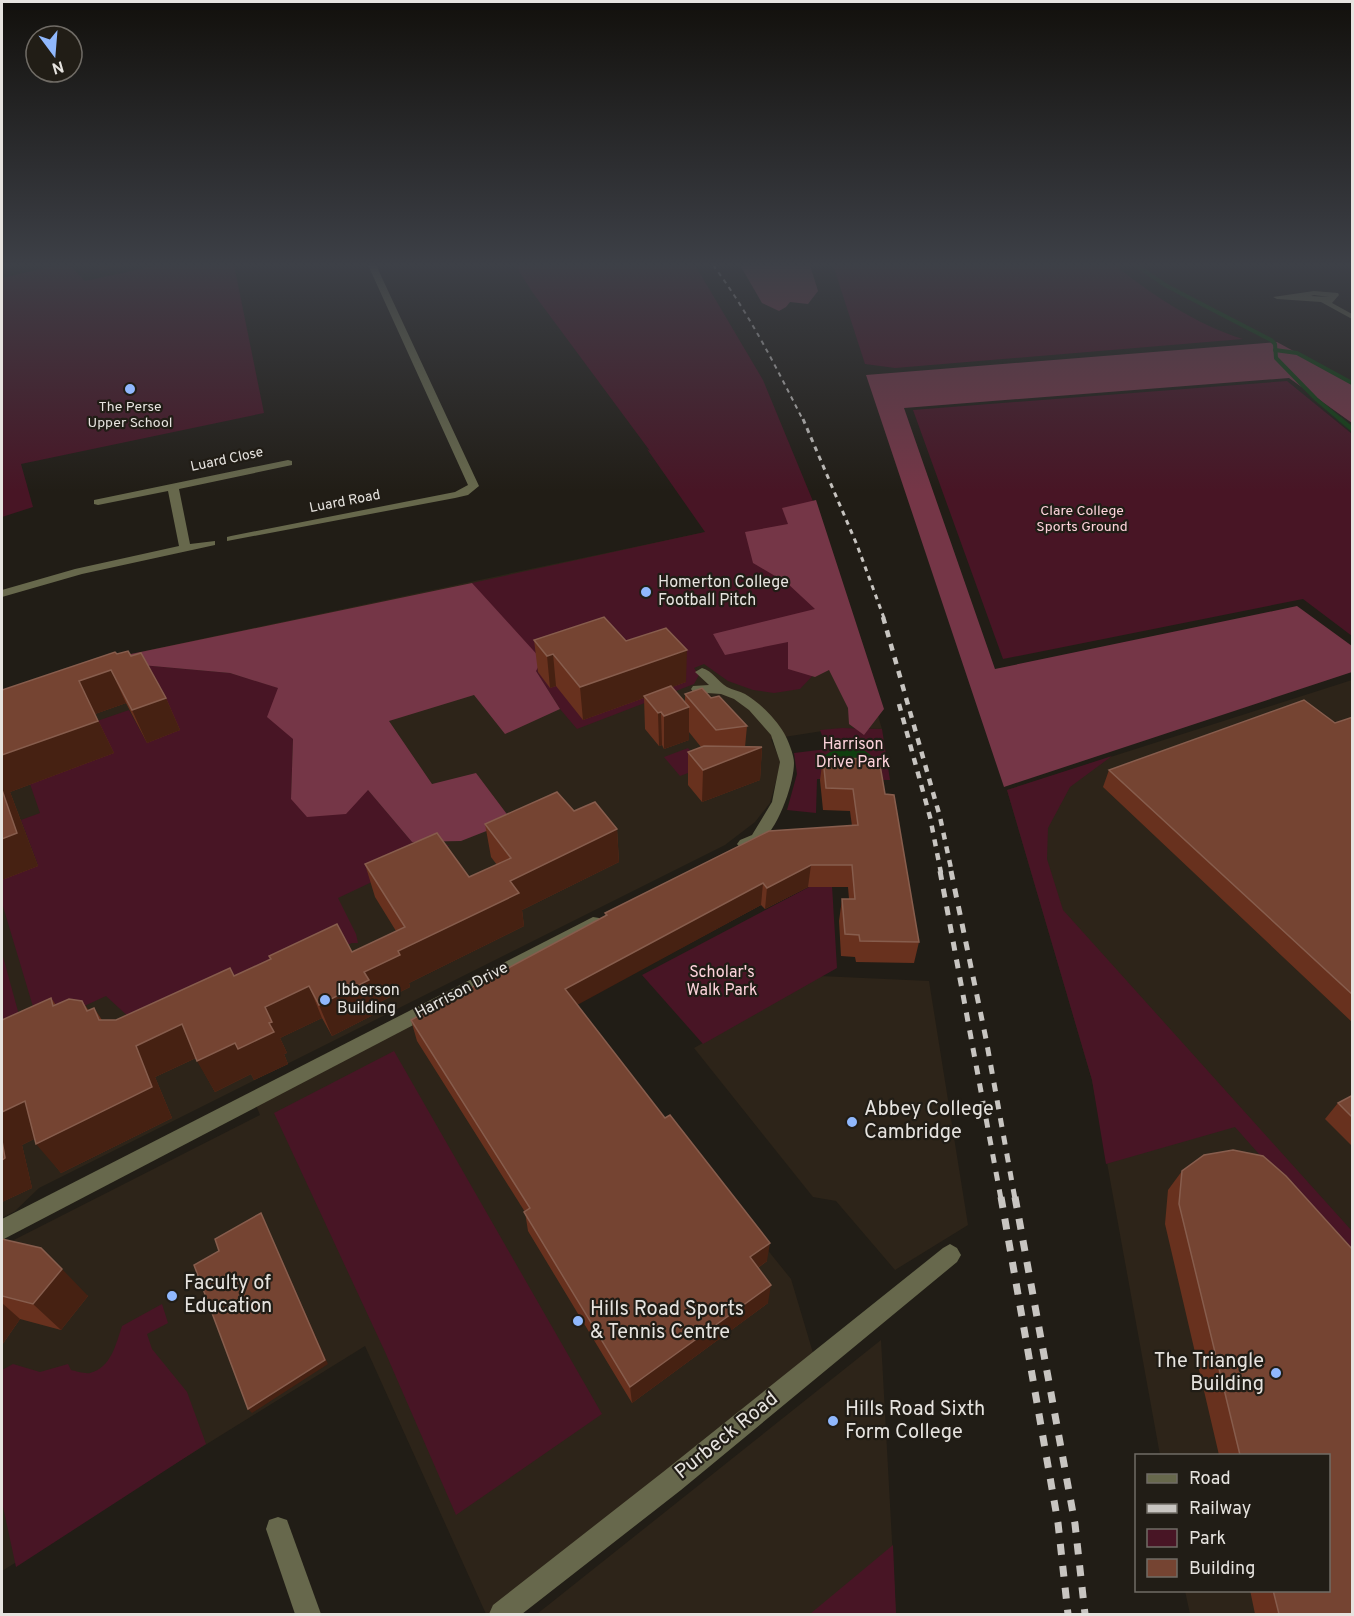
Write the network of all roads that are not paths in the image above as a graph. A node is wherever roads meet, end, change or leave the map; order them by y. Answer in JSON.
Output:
{"nodes":[{"id":1,"x":407,"y":340,"type":"edge"},
{"id":2,"x":288,"y":463,"type":"dead end"},
{"id":3,"x":173,"y":488,"type":"junction"},
{"id":4,"x":98,"y":502,"type":"dead end"},
{"id":5,"x":231,"y":540,"type":"dead end"},
{"id":6,"x":212,"y":543,"type":"dead end"},
{"id":7,"x":185,"y":548,"type":"junction"},
{"id":8,"x":2,"y":594,"type":"edge"},
{"id":9,"x":702,"y":672,"type":"dead end"},
{"id":10,"x":698,"y":689,"type":"edge"},
{"id":11,"x":722,"y":690,"type":"junction"},
{"id":12,"x":731,"y":852,"type":"edge"},
{"id":13,"x":603,"y":918,"type":"edge"},
{"id":14,"x":2,"y":1230,"type":"edge"},
{"id":15,"x":950,"y":1255,"type":"dead end"},
{"id":16,"x":278,"y":1529,"type":"dead end"},
{"id":17,"x":308,"y":1614,"type":"edge"},
{"id":18,"x":502,"y":1614,"type":"edge"}],
"edges":[{"from":1,"to":5,"type":"street","name":"Luard Road"},
{"from":2,"to":3,"type":"street","name":"Luard Close"},
{"from":3,"to":4,"type":"street","name":"Luard Close"},
{"from":3,"to":7,"type":"street","name":"Luard Close"},
{"from":6,"to":7,"type":"street"},
{"from":7,"to":8,"type":"street"},
{"from":9,"to":11,"type":"street"},
{"from":10,"to":11,"type":"street"},
{"from":11,"to":12,"type":"street"},
{"from":13,"to":14,"type":"street","name":"Harrison Drive"},
{"from":15,"to":18,"type":"street","name":"Purbeck Road"},
{"from":16,"to":17,"type":"street"}]}
